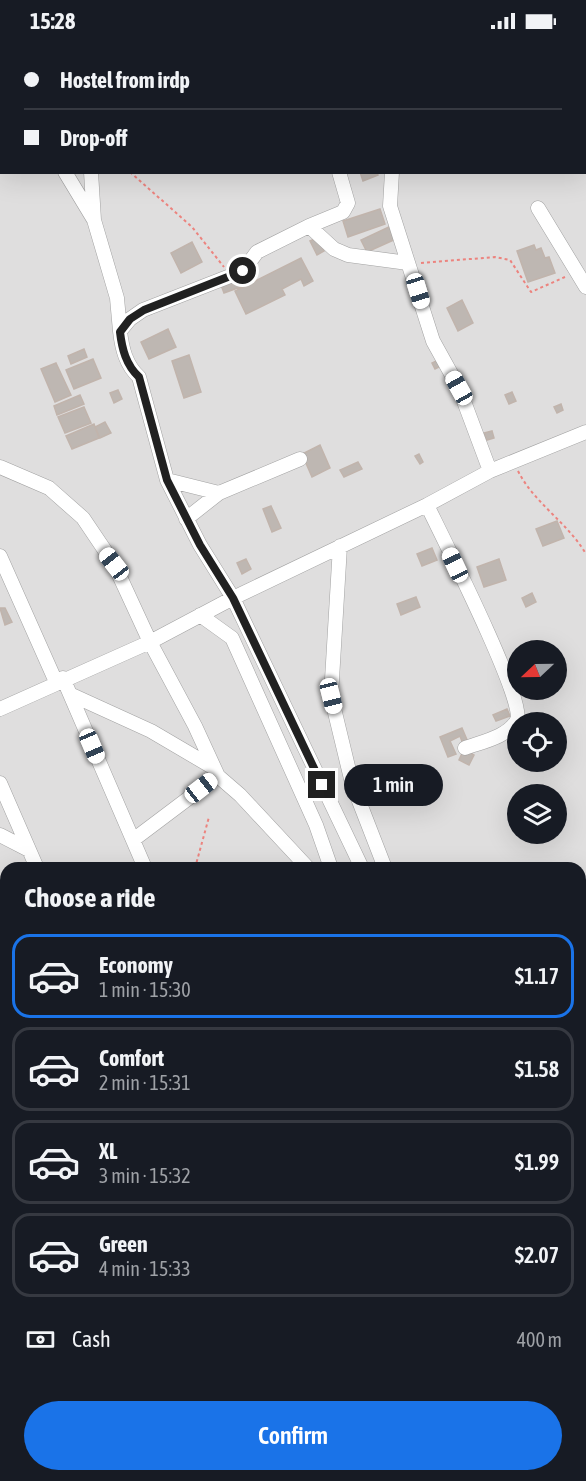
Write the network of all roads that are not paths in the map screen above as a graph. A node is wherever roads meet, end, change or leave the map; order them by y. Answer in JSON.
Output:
{"nodes":[{"id":1,"x":66,"y":174,"type":"edge"},
{"id":2,"x":92,"y":174,"type":"edge"},
{"id":3,"x":340,"y":174,"type":"edge"},
{"id":4,"x":392,"y":174,"type":"edge"},
{"id":5,"x":538,"y":208,"type":"dead end"},
{"id":6,"x":94,"y":220,"type":"junction"},
{"id":7,"x":309,"y":226,"type":"junction"},
{"id":8,"x":408,"y":263,"type":"junction"},
{"id":9,"x":581,"y":269,"type":"edge"},
{"id":10,"x":586,"y":287,"type":"edge"},
{"id":11,"x":120,"y":332,"type":"junction"},
{"id":12,"x":586,"y":432,"type":"edge"},
{"id":13,"x":300,"y":459,"type":"dead end"},
{"id":14,"x":0,"y":467,"type":"edge"},
{"id":15,"x":490,"y":471,"type":"junction"},
{"id":16,"x":167,"y":480,"type":"junction"},
{"id":17,"x":219,"y":493,"type":"junction"},
{"id":18,"x":427,"y":505,"type":"junction"},
{"id":19,"x":186,"y":519,"type":"junction"},
{"id":20,"x":340,"y":546,"type":"junction"},
{"id":21,"x":0,"y":556,"type":"edge"},
{"id":22,"x":233,"y":598,"type":"junction"},
{"id":23,"x":200,"y":615,"type":"junction"},
{"id":24,"x":150,"y":642,"type":"junction"},
{"id":25,"x":59,"y":680,"type":"junction"},
{"id":26,"x":72,"y":695,"type":"junction"},
{"id":27,"x":0,"y":709,"type":"edge"},
{"id":28,"x":465,"y":748,"type":"dead end"},
{"id":29,"x":216,"y":772,"type":"junction"},
{"id":30,"x":0,"y":783,"type":"edge"},
{"id":31,"x":0,"y":835,"type":"edge"},
{"id":32,"x":133,"y":840,"type":"junction"},
{"id":33,"x":29,"y":850,"type":"junction"},
{"id":34,"x":34,"y":862,"type":"edge"},
{"id":35,"x":142,"y":862,"type":"edge"},
{"id":36,"x":302,"y":862,"type":"edge"},
{"id":37,"x":329,"y":862,"type":"edge"},
{"id":38,"x":359,"y":862,"type":"edge"},
{"id":39,"x":383,"y":862,"type":"edge"}],
"edges":[{"from":1,"to":6,"type":"street"},
{"from":2,"to":6,"type":"street"},
{"from":3,"to":7,"type":"street"},
{"from":4,"to":8,"type":"street"},
{"from":5,"to":9,"type":"street"},
{"from":6,"to":11,"type":"street"},
{"from":7,"to":8,"type":"street"},
{"from":7,"to":11,"type":"street"},
{"from":8,"to":15,"type":"street"},
{"from":9,"to":10,"type":"street"},
{"from":11,"to":16,"type":"street"},
{"from":12,"to":15,"type":"street"},
{"from":13,"to":17,"type":"street"},
{"from":14,"to":24,"type":"street"},
{"from":15,"to":18,"type":"street"},
{"from":16,"to":17,"type":"street"},
{"from":16,"to":19,"type":"street"},
{"from":17,"to":19,"type":"street"},
{"from":18,"to":20,"type":"street"},
{"from":18,"to":28,"type":"street"},
{"from":19,"to":22,"type":"street"},
{"from":20,"to":22,"type":"street"},
{"from":20,"to":39,"type":"street"},
{"from":21,"to":25,"type":"street"},
{"from":22,"to":23,"type":"street"},
{"from":22,"to":38,"type":"street"},
{"from":23,"to":24,"type":"street"},
{"from":23,"to":37,"type":"street"},
{"from":24,"to":25,"type":"street"},
{"from":24,"to":29,"type":"street"},
{"from":25,"to":26,"type":"street"},
{"from":25,"to":27,"type":"street"},
{"from":26,"to":29,"type":"street"},
{"from":26,"to":32,"type":"street"},
{"from":29,"to":32,"type":"street"},
{"from":29,"to":36,"type":"street"},
{"from":30,"to":33,"type":"street"},
{"from":31,"to":33,"type":"street"},
{"from":32,"to":35,"type":"street"},
{"from":33,"to":34,"type":"street"}]}
